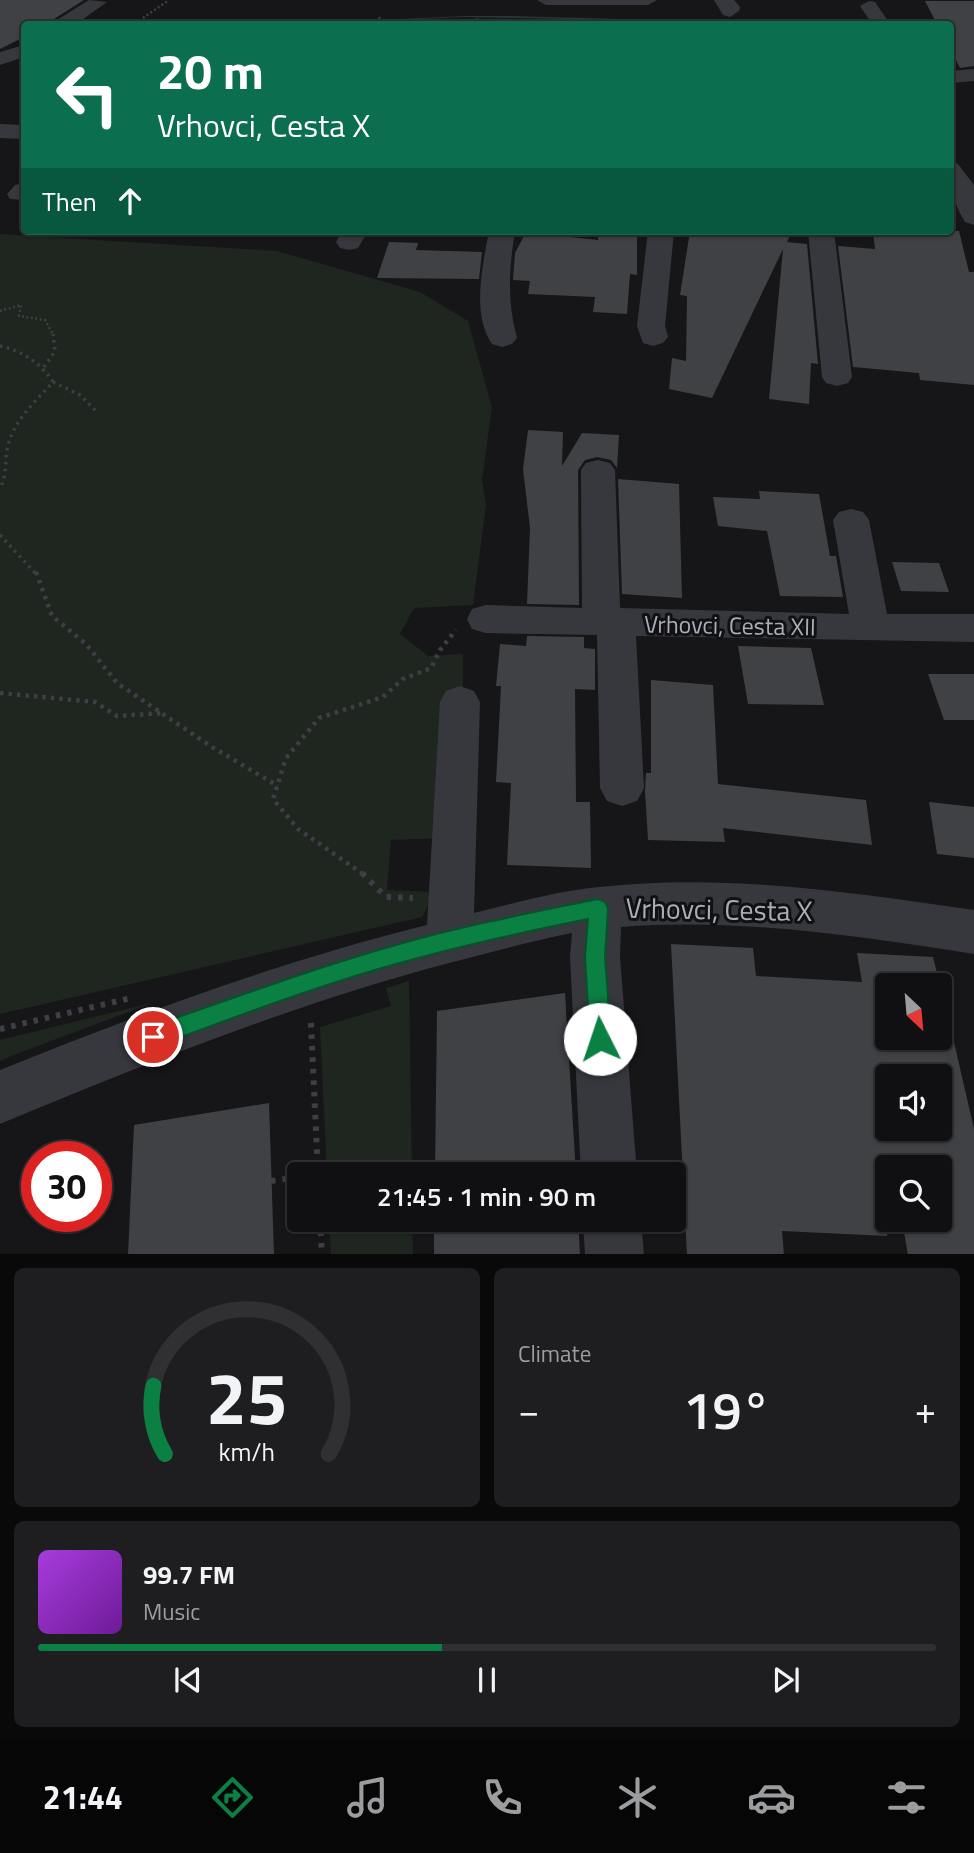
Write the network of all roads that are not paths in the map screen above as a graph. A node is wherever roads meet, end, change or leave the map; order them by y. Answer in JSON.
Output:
{"nodes":[{"id":1,"x":546,"y":0,"type":"edge"},
{"id":2,"x":648,"y":0,"type":"edge"},
{"id":3,"x":99,"y":2,"type":"dead end"},
{"id":4,"x":869,"y":6,"type":"dead end"},
{"id":5,"x":69,"y":21,"type":"edge"},
{"id":6,"x":879,"y":21,"type":"edge"},
{"id":7,"x":21,"y":52,"type":"edge"},
{"id":8,"x":0,"y":59,"type":"edge"},
{"id":9,"x":974,"y":75,"type":"edge"},
{"id":10,"x":954,"y":77,"type":"edge"},
{"id":11,"x":0,"y":131,"type":"edge"},
{"id":12,"x":21,"y":132,"type":"edge"},
{"id":13,"x":959,"y":182,"type":"edge"},
{"id":14,"x":974,"y":217,"type":"edge"},
{"id":15,"x":501,"y":235,"type":"edge"},
{"id":16,"x":661,"y":235,"type":"edge"},
{"id":17,"x":821,"y":235,"type":"edge"},
{"id":18,"x":653,"y":337,"type":"dead end"},
{"id":19,"x":502,"y":338,"type":"dead end"},
{"id":20,"x":837,"y":377,"type":"dead end"},
{"id":21,"x":597,"y":470,"type":"dead end"},
{"id":22,"x":851,"y":520,"type":"dead end"},
{"id":23,"x":486,"y":619,"type":"road end"},
{"id":24,"x":608,"y":622,"type":"junction"},
{"id":25,"x":871,"y":628,"type":"junction"},
{"id":26,"x":974,"y":628,"type":"edge"},
{"id":27,"x":460,"y":702,"type":"dead end"},
{"id":28,"x":622,"y":788,"type":"dead end"},
{"id":29,"x":598,"y":908,"type":"junction"},
{"id":30,"x":451,"y":917,"type":"junction"},
{"id":31,"x":974,"y":932,"type":"edge"},
{"id":32,"x":0,"y":1097,"type":"edge"},
{"id":33,"x":608,"y":1162,"type":"edge"},
{"id":34,"x":613,"y":1232,"type":"edge"},
{"id":35,"x":615,"y":1254,"type":"edge"}],
"edges":[{"from":1,"to":2,"type":"street"},
{"from":3,"to":5,"type":"street"},
{"from":4,"to":6,"type":"street"},
{"from":7,"to":8,"type":"street"},
{"from":9,"to":10,"type":"street"},
{"from":11,"to":12,"type":"street"},
{"from":13,"to":14,"type":"street"},
{"from":15,"to":19,"type":"street"},
{"from":16,"to":18,"type":"street"},
{"from":17,"to":20,"type":"street"},
{"from":21,"to":24,"type":"street"},
{"from":22,"to":25,"type":"street"},
{"from":23,"to":24,"type":"street","name":"Vrhovci, Cesta XII"},
{"from":24,"to":25,"type":"street","name":"Vrhovci, Cesta XII"},
{"from":24,"to":28,"type":"street"},
{"from":25,"to":26,"type":"street","name":"Vrhovci, Cesta XII"},
{"from":27,"to":30,"type":"street"},
{"from":29,"to":30,"type":"street","name":"Vrhovci, Cesta X"},
{"from":29,"to":31,"type":"street","name":"Vrhovci, Cesta X"},
{"from":29,"to":33,"type":"street"},
{"from":30,"to":32,"type":"street","name":"Vrhovci, Cesta X"},
{"from":34,"to":35,"type":"street"}]}
